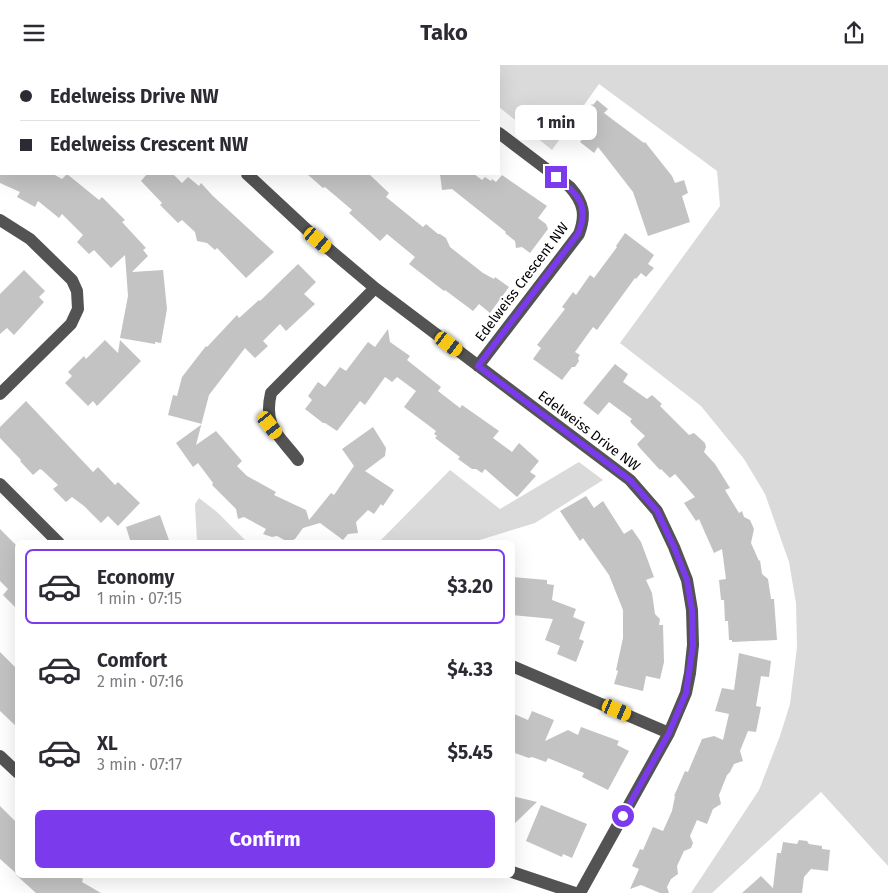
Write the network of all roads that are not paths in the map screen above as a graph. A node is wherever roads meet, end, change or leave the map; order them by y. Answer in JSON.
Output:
{"nodes":[{"id":1,"x":500,"y":134,"type":"edge"},
{"id":2,"x":248,"y":175,"type":"edge"},
{"id":3,"x":0,"y":220,"type":"edge"},
{"id":4,"x":375,"y":288,"type":"junction"},
{"id":5,"x":478,"y":366,"type":"junction"},
{"id":6,"x":0,"y":395,"type":"edge"},
{"id":7,"x":298,"y":460,"type":"dead end"},
{"id":8,"x":0,"y":484,"type":"edge"},
{"id":9,"x":55,"y":540,"type":"edge"},
{"id":10,"x":515,"y":666,"type":"edge"},
{"id":11,"x":669,"y":733,"type":"junction"},
{"id":12,"x":0,"y":756,"type":"edge"},
{"id":13,"x":15,"y":770,"type":"edge"},
{"id":14,"x":515,"y":873,"type":"edge"},
{"id":15,"x":576,"y":893,"type":"edge"},
{"id":16,"x":580,"y":893,"type":"edge"}],
"edges":[{"from":1,"to":5,"type":"street","name":"Edelweiss Crescent NW"},
{"from":2,"to":4,"type":"street","name":"Edelweiss Drive NW"},
{"from":3,"to":6,"type":"street"},
{"from":4,"to":5,"type":"street","name":"Edelweiss Drive NW"},
{"from":4,"to":7,"type":"street"},
{"from":5,"to":11,"type":"street","name":"Edelweiss Drive NW"},
{"from":8,"to":9,"type":"street"},
{"from":10,"to":11,"type":"street"},
{"from":11,"to":16,"type":"street","name":"Edelweiss Drive NW"},
{"from":12,"to":13,"type":"street"},
{"from":14,"to":15,"type":"street"}]}
